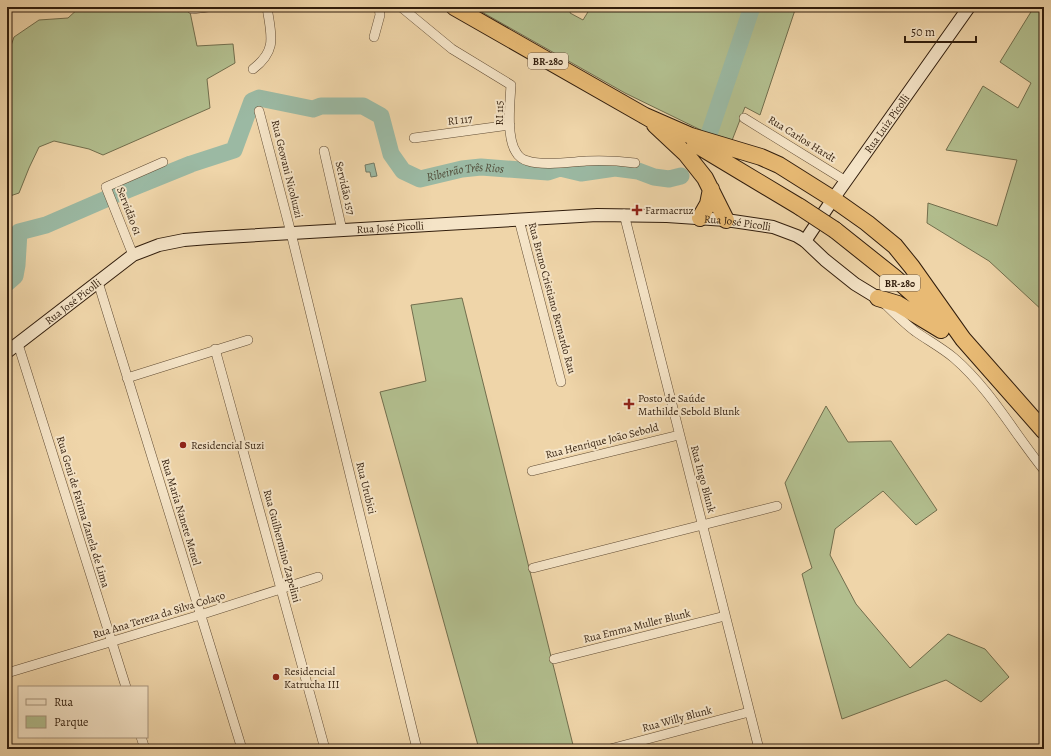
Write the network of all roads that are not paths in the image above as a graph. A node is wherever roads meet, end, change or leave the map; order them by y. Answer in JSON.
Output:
{"nodes":[{"id":1,"x":208,"y":7,"type":"edge"},
{"id":2,"x":266,"y":7,"type":"edge"},
{"id":3,"x":379,"y":7,"type":"edge"},
{"id":4,"x":401,"y":7,"type":"edge"},
{"id":5,"x":454,"y":7,"type":"edge"},
{"id":6,"x":969,"y":7,"type":"edge"},
{"id":7,"x":192,"y":9,"type":"dead end"},
{"id":8,"x":374,"y":37,"type":"dead end"},
{"id":9,"x":253,"y":69,"type":"dead end"},
{"id":10,"x":259,"y":111,"type":"dead end"},
{"id":11,"x":643,"y":115,"type":"junction"},
{"id":12,"x":744,"y":118,"type":"dead end"},
{"id":13,"x":510,"y":125,"type":"junction"},
{"id":14,"x":414,"y":138,"type":"dead end"},
{"id":15,"x":324,"y":151,"type":"dead end"},
{"id":16,"x":163,"y":162,"type":"dead end"},
{"id":17,"x":635,"y":163,"type":"dead end"},
{"id":18,"x":846,"y":181,"type":"junction"},
{"id":19,"x":711,"y":190,"type":"junction"},
{"id":20,"x":833,"y":199,"type":"junction"},
{"id":21,"x":624,"y":214,"type":"junction"},
{"id":22,"x":700,"y":218,"type":"junction"},
{"id":23,"x":519,"y":220,"type":"junction"},
{"id":24,"x":726,"y":220,"type":"junction"},
{"id":25,"x":342,"y":230,"type":"junction"},
{"id":26,"x":291,"y":234,"type":"junction"},
{"id":27,"x":806,"y":241,"type":"junction"},
{"id":28,"x":133,"y":255,"type":"junction"},
{"id":29,"x":98,"y":282,"type":"junction"},
{"id":30,"x":878,"y":298,"type":"junction"},
{"id":31,"x":248,"y":340,"type":"dead end"},
{"id":32,"x":965,"y":342,"type":"junction"},
{"id":33,"x":18,"y":344,"type":"junction"},
{"id":34,"x":215,"y":350,"type":"junction"},
{"id":35,"x":7,"y":352,"type":"edge"},
{"id":36,"x":954,"y":358,"type":"junction"},
{"id":37,"x":128,"y":378,"type":"junction"},
{"id":38,"x":561,"y":382,"type":"dead end"},
{"id":39,"x":1044,"y":431,"type":"edge"},
{"id":40,"x":678,"y":435,"type":"junction"},
{"id":41,"x":1044,"y":470,"type":"edge"},
{"id":42,"x":532,"y":471,"type":"dead end"},
{"id":43,"x":777,"y":506,"type":"dead end"},
{"id":44,"x":703,"y":526,"type":"junction"},
{"id":45,"x":533,"y":568,"type":"dead end"},
{"id":46,"x":318,"y":577,"type":"dead end"},
{"id":47,"x":281,"y":588,"type":"junction"},
{"id":48,"x":200,"y":615,"type":"junction"},
{"id":49,"x":725,"y":616,"type":"junction"},
{"id":50,"x":112,"y":642,"type":"junction"},
{"id":51,"x":554,"y":660,"type":"dead end"},
{"id":52,"x":7,"y":673,"type":"edge"},
{"id":53,"x":126,"y":686,"type":"edge"},
{"id":54,"x":749,"y":712,"type":"junction"},
{"id":55,"x":141,"y":738,"type":"edge"},
{"id":56,"x":145,"y":749,"type":"edge"},
{"id":57,"x":242,"y":749,"type":"edge"},
{"id":58,"x":325,"y":749,"type":"edge"},
{"id":59,"x":417,"y":749,"type":"edge"},
{"id":60,"x":610,"y":749,"type":"edge"},
{"id":61,"x":759,"y":749,"type":"edge"}],
"edges":[{"from":1,"to":7,"type":"street"},
{"from":2,"to":9,"type":"street"},
{"from":3,"to":8,"type":"street"},
{"from":4,"to":13,"type":"street","name":"RI 115"},
{"from":5,"to":11,"type":"highway","number":"BR-280"},
{"from":6,"to":18,"type":"street","name":"Rua Luiz Picolli"},
{"from":10,"to":26,"type":"street","name":"Rua Geovani Nicoluzzi"},
{"from":11,"to":19,"type":"highway"},
{"from":11,"to":20,"type":"highway"},
{"from":11,"to":32,"type":"highway","number":"BR-280","bridge":true},
{"from":12,"to":18,"type":"street","name":"Rua Carlos Hardt"},
{"from":13,"to":14,"type":"street","name":"RI 117"},
{"from":13,"to":17,"type":"street","name":"RI 115"},
{"from":15,"to":25,"type":"street","name":"Servidão 157"},
{"from":16,"to":28,"type":"street","name":"Servidão 61"},
{"from":18,"to":20,"type":"street","name":"Rua Luiz Picolli"},
{"from":19,"to":22,"type":"highway"},
{"from":19,"to":24,"type":"highway"},
{"from":20,"to":27,"type":"street","name":"Rua Luiz Picolli"},
{"from":20,"to":32,"type":"highway"},
{"from":21,"to":22,"type":"street","name":"Rua José Picolli"},
{"from":21,"to":23,"type":"street","name":"Rua José Picolli"},
{"from":21,"to":40,"type":"street","name":"Rua Ingo Blunk"},
{"from":22,"to":24,"type":"street","name":"Rua José Picolli"},
{"from":23,"to":25,"type":"street","name":"Rua José Picolli"},
{"from":23,"to":38,"type":"street","name":"Rua Bruno Cristiano Bernardo Rau"},
{"from":24,"to":27,"type":"street","name":"Rua José Picolli"},
{"from":25,"to":26,"type":"street","name":"Rua José Picolli"},
{"from":26,"to":28,"type":"street","name":"Rua José Picolli"},
{"from":26,"to":59,"type":"street","name":"Rua Urubici"},
{"from":27,"to":30,"type":"street","name":"Rua José Picolli"},
{"from":28,"to":29,"type":"street","name":"Rua José Picolli"},
{"from":29,"to":33,"type":"street","name":"Rua José Picolli"},
{"from":29,"to":37,"type":"street","name":"Rua Maria Nanete Menel"},
{"from":30,"to":32,"type":"highway"},
{"from":30,"to":36,"type":"street"},
{"from":31,"to":34,"type":"street"},
{"from":32,"to":36,"type":"street"},
{"from":32,"to":39,"type":"highway","number":"BR-280"},
{"from":33,"to":35,"type":"street","name":"Rua José Picolli"},
{"from":33,"to":50,"type":"street","name":"Rua Geni de Fatima Zanela de Lima"},
{"from":34,"to":37,"type":"street"},
{"from":34,"to":47,"type":"street","name":"Rua Guilhermino Zapelini"},
{"from":36,"to":41,"type":"street"},
{"from":37,"to":48,"type":"street","name":"Rua Maria Nanete Menel"},
{"from":40,"to":42,"type":"street","name":"Rua Henrique João Sebold"},
{"from":40,"to":44,"type":"street","name":"Rua Ingo Blunk"},
{"from":43,"to":44,"type":"street"},
{"from":44,"to":45,"type":"street"},
{"from":44,"to":49,"type":"street","name":"Rua Ingo Blunk"},
{"from":46,"to":47,"type":"street","name":"Rua Ana Tereza da Silva Colaço"},
{"from":47,"to":48,"type":"street","name":"Rua Ana Tereza da Silva Colaço"},
{"from":47,"to":58,"type":"street","name":"Rua Guilhermino Zapelini"},
{"from":48,"to":50,"type":"street","name":"Rua Ana Tereza da Silva Colaço"},
{"from":48,"to":57,"type":"street","name":"Rua Maria Nanete Menel"},
{"from":49,"to":51,"type":"street","name":"Rua Emma Muller Blunk"},
{"from":49,"to":54,"type":"street","name":"Rua Ingo Blunk"},
{"from":50,"to":52,"type":"street","name":"Rua Ana Tereza da Silva Colaço"},
{"from":50,"to":53,"type":"street","name":"Rua Geni de Fatima Zanela de Lima"},
{"from":54,"to":60,"type":"street","name":"Rua Willy Blunk"},
{"from":54,"to":61,"type":"street","name":"Rua Ingo Blunk"},
{"from":55,"to":56,"type":"street"}]}
